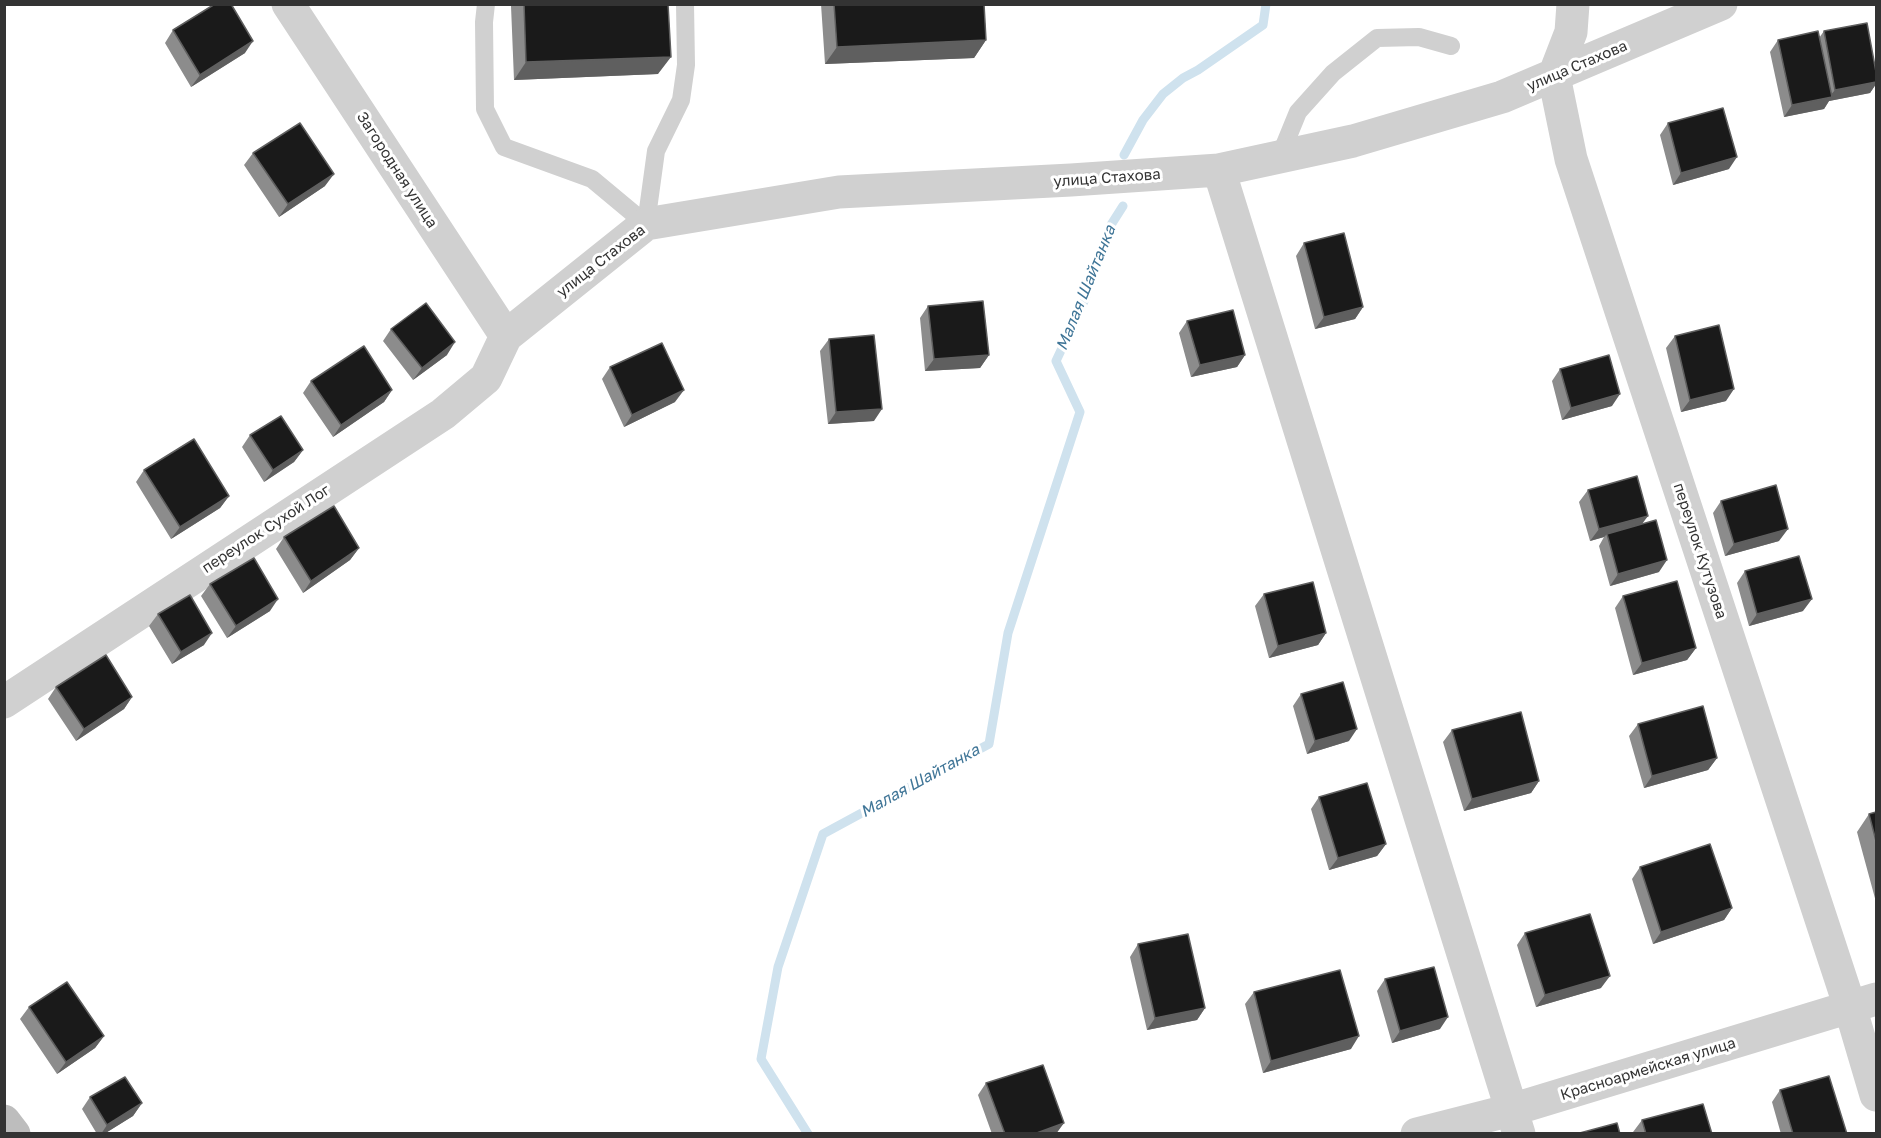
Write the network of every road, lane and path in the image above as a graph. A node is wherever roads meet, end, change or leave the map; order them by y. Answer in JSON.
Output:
{"nodes":[{"id":1,"x":288,"y":4,"type":"edge"},
{"id":2,"x":486,"y":4,"type":"edge"},
{"id":3,"x":685,"y":4,"type":"edge"},
{"id":4,"x":1573,"y":4,"type":"edge"},
{"id":5,"x":1721,"y":4,"type":"edge"},
{"id":6,"x":1451,"y":46,"type":"dead end"},
{"id":7,"x":1554,"y":76,"type":"junction"},
{"id":8,"x":1280,"y":156,"type":"junction"},
{"id":9,"x":1219,"y":170,"type":"junction"},
{"id":10,"x":646,"y":224,"type":"junction"},
{"id":11,"x":506,"y":336,"type":"junction"},
{"id":12,"x":4,"y":702,"type":"edge"},
{"id":13,"x":1863,"y":1003,"type":"edge"},
{"id":14,"x":1876,"y":1095,"type":"edge"},
{"id":15,"x":4,"y":1121,"type":"edge"},
{"id":16,"x":1515,"y":1122,"type":"edge"},
{"id":17,"x":14,"y":1134,"type":"edge"},
{"id":18,"x":1417,"y":1134,"type":"edge"}],
"edges":[{"from":1,"to":11,"type":"street","name":"Загородная улица"},
{"from":2,"to":10,"type":"lane"},
{"from":3,"to":10,"type":"lane"},
{"from":4,"to":7,"type":"street"},
{"from":5,"to":7,"type":"street","name":"улица Стахова"},
{"from":6,"to":8,"type":"lane"},
{"from":7,"to":8,"type":"street","name":"улица Стахова"},
{"from":7,"to":13,"type":"street","name":"переулок Кутузова"},
{"from":8,"to":9,"type":"street","name":"улица Стахова"},
{"from":9,"to":10,"type":"street","name":"улица Стахова"},
{"from":9,"to":16,"type":"street"},
{"from":10,"to":11,"type":"street","name":"улица Стахова"},
{"from":11,"to":12,"type":"street","name":"переулок Сухой Лог"},
{"from":13,"to":14,"type":"street","name":"переулок Кутузова"},
{"from":13,"to":16,"type":"street","name":"Красноармейская улица"},
{"from":15,"to":17,"type":"main road"},
{"from":16,"to":18,"type":"street","name":"Красноармейская улица"}]}
